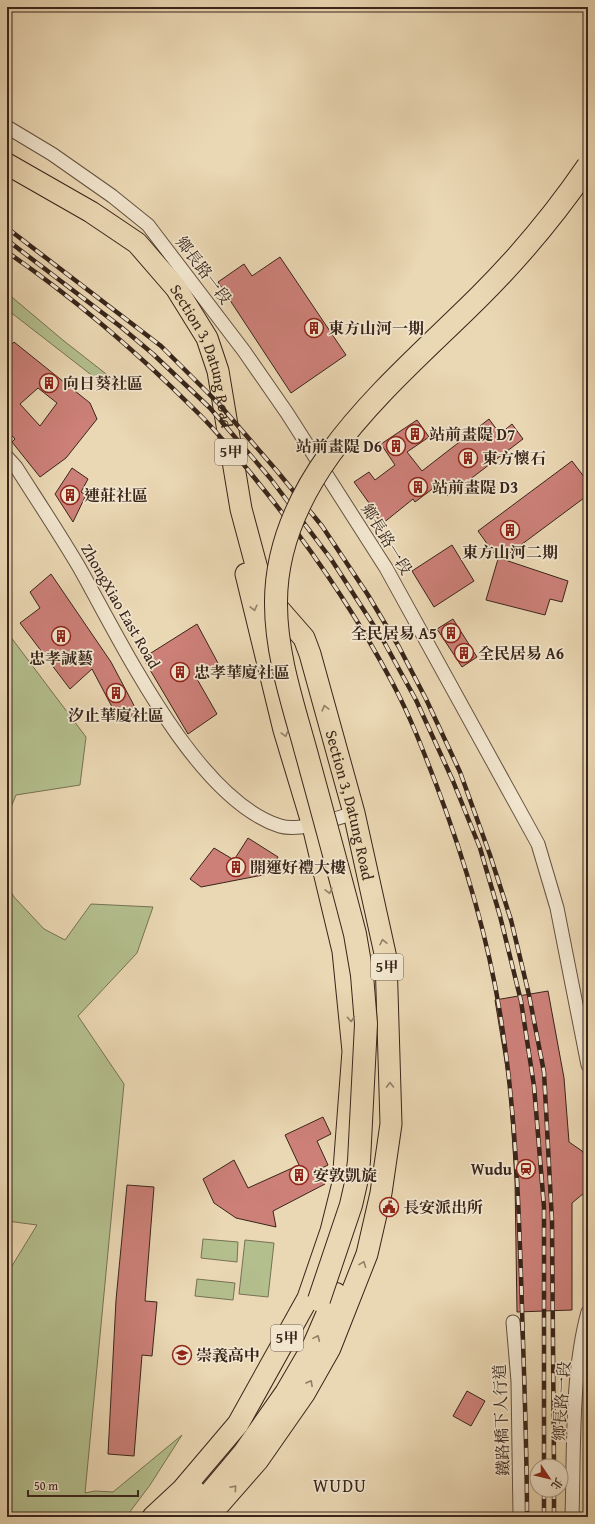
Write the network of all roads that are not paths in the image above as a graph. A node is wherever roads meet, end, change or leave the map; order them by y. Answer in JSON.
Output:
{"nodes":[{"id":1,"x":7,"y":128,"type":"edge"},
{"id":2,"x":7,"y":164,"type":"edge"},
{"id":3,"x":588,"y":166,"type":"edge"},
{"id":4,"x":7,"y":177,"type":"edge"},
{"id":5,"x":588,"y":184,"type":"edge"},
{"id":6,"x":7,"y":457,"type":"edge"},
{"id":7,"x":354,"y":813,"type":"junction"},
{"id":8,"x":313,"y":826,"type":"junction"},
{"id":9,"x":588,"y":1065,"type":"edge"},
{"id":10,"x":327,"y":1297,"type":"junction"},
{"id":11,"x":588,"y":1312,"type":"edge"},
{"id":12,"x":512,"y":1322,"type":"dead end"},
{"id":13,"x":153,"y":1517,"type":"edge"},
{"id":14,"x":169,"y":1517,"type":"edge"},
{"id":15,"x":188,"y":1517,"type":"edge"},
{"id":16,"x":208,"y":1517,"type":"edge"},
{"id":17,"x":520,"y":1517,"type":"edge"},
{"id":18,"x":572,"y":1517,"type":"edge"}],
"edges":[{"from":1,"to":9,"type":"street","name":"鄉長路一段"},
{"from":7,"to":2,"type":"main road","name":"Section 3, Datung Road","number":"5甲","one_way":true},
{"from":3,"to":10,"type":"highway","bridge":true},
{"from":4,"to":8,"type":"main road","name":"Section 3, Datung Road","number":"5甲","one_way":true},
{"from":5,"to":10,"type":"highway"},
{"from":6,"to":8,"type":"street","name":"ZhongXiao East Road"},
{"from":7,"to":8,"type":"street","name":"ZhongXiao East Road"},
{"from":16,"to":7,"type":"main road","name":"Section 3, Datung Road","number":"5甲","one_way":true},
{"from":8,"to":13,"type":"main road","name":"Section 3, Datung Road","number":"5甲","one_way":true},
{"from":10,"to":14,"type":"highway"},
{"from":15,"to":10,"type":"highway","one_way":true},
{"from":11,"to":18,"type":"street","name":"鄉長路一段"},
{"from":12,"to":17,"type":"street","name":"鐵路橋下人行道"}]}
